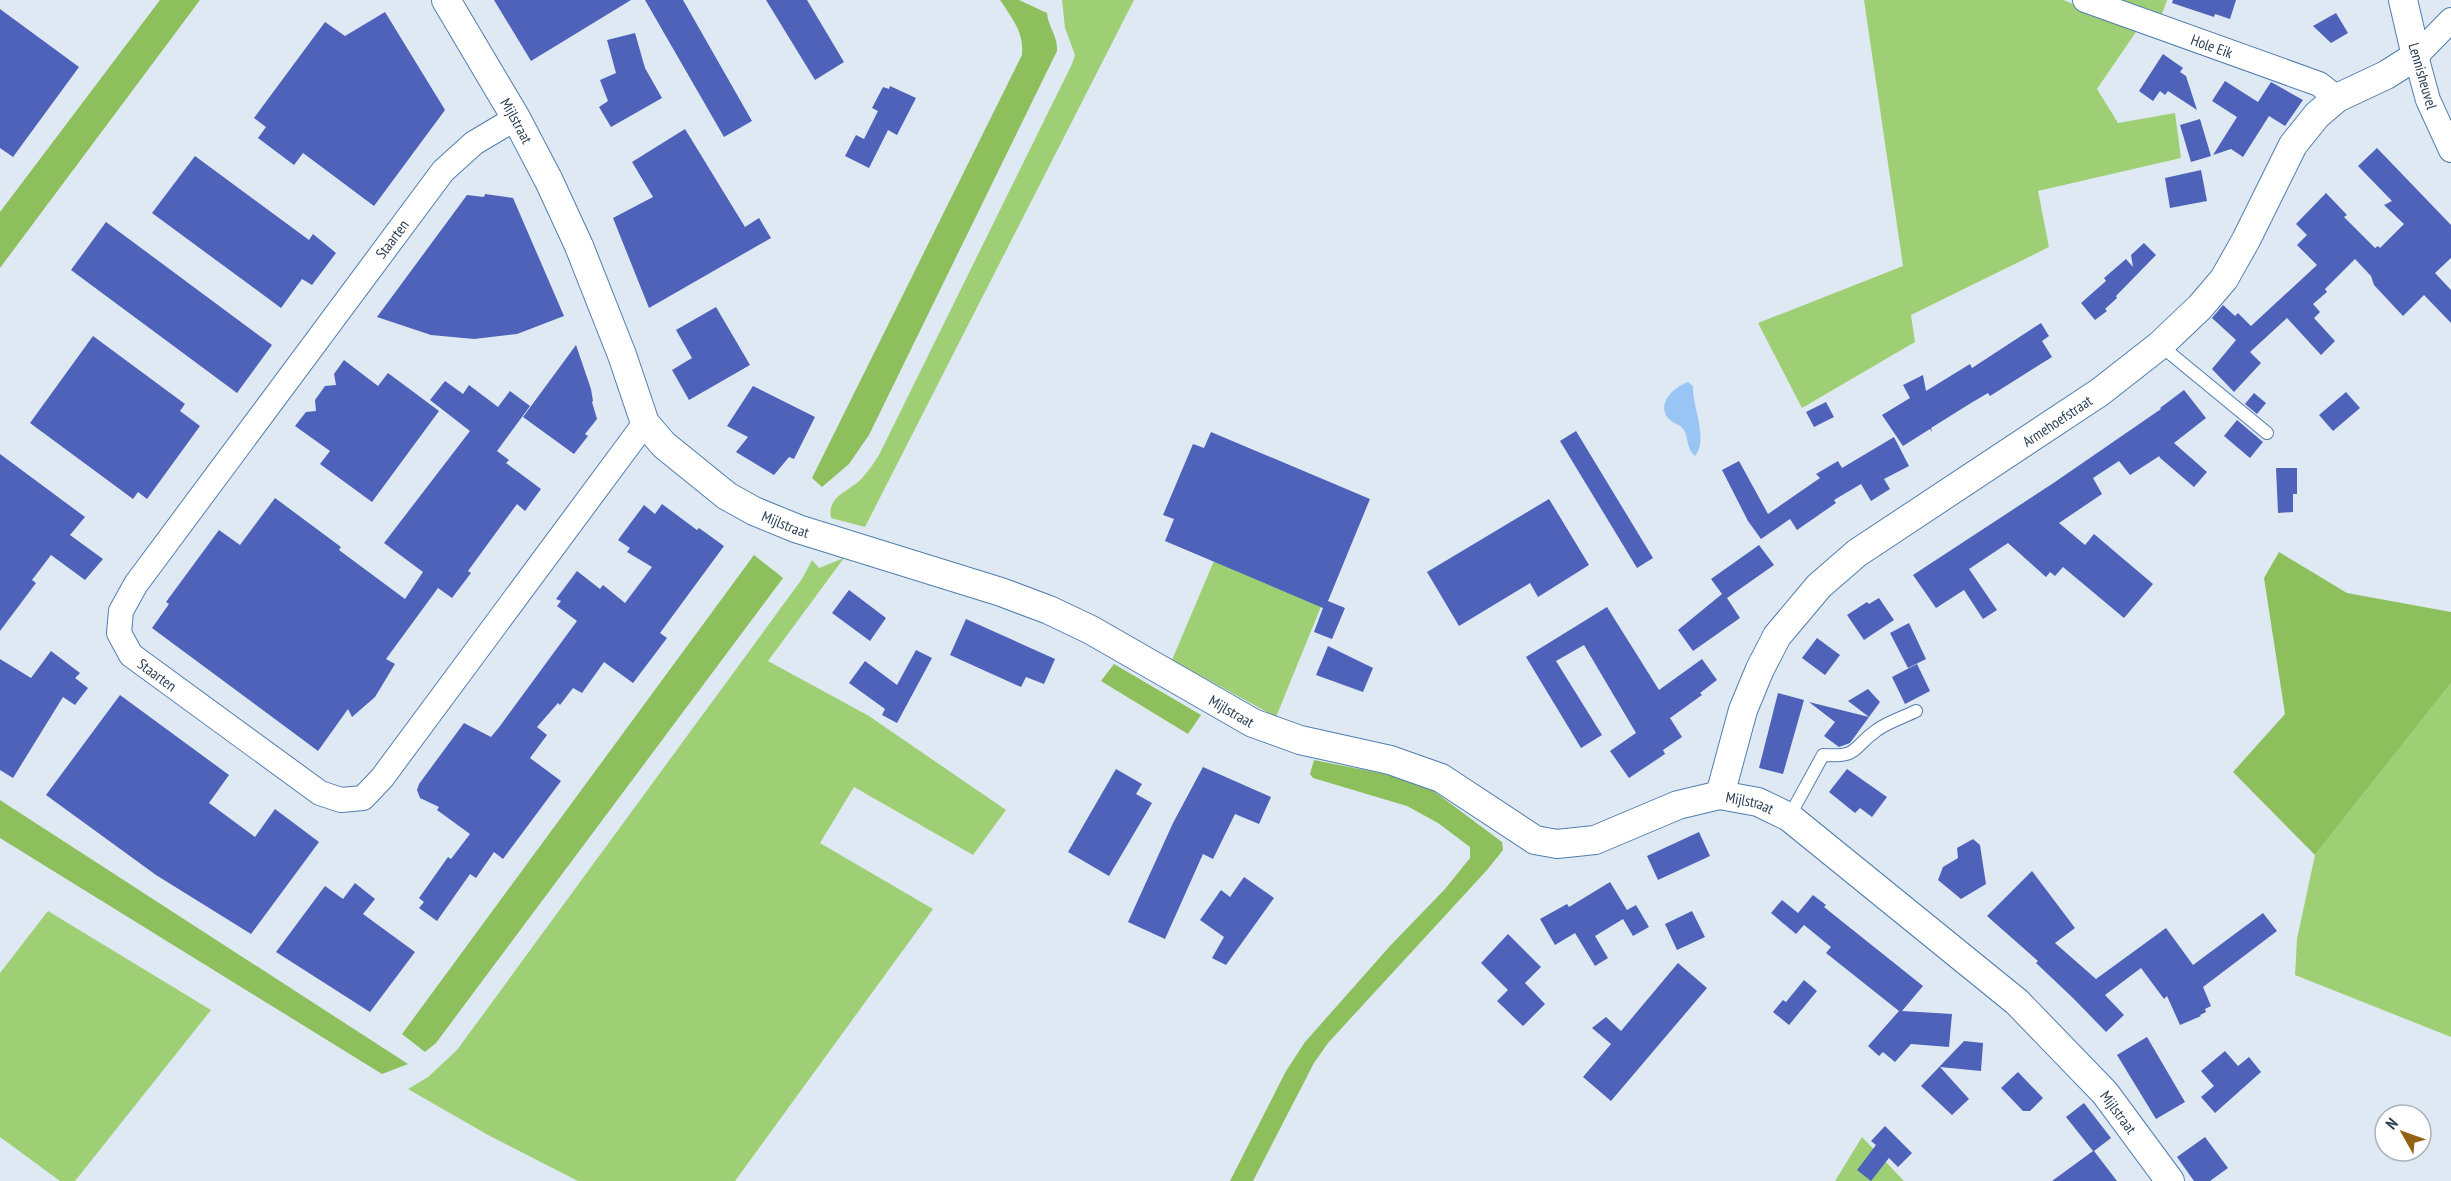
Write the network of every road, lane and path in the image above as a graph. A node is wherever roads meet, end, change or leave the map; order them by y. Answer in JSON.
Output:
{"nodes":[{"id":1,"x":446,"y":0,"type":"edge"},
{"id":2,"x":2085,"y":0,"type":"edge"},
{"id":3,"x":2403,"y":0,"type":"edge"},
{"id":4,"x":2451,"y":20,"type":"edge"},
{"id":5,"x":2416,"y":56,"type":"junction"},
{"id":6,"x":2337,"y":98,"type":"junction"},
{"id":7,"x":516,"y":118,"type":"junction"},
{"id":8,"x":2451,"y":150,"type":"edge"},
{"id":9,"x":2160,"y":345,"type":"junction"},
{"id":10,"x":645,"y":423,"type":"junction"},
{"id":11,"x":2267,"y":433,"type":"dead end"},
{"id":12,"x":1916,"y":711,"type":"dead end"},
{"id":13,"x":1720,"y":795,"type":"junction"},
{"id":14,"x":1788,"y":817,"type":"junction"},
{"id":15,"x":2170,"y":1181,"type":"edge"}],
"edges":[{"from":1,"to":7,"type":"street","name":"Mijlstraat"},
{"from":2,"to":6,"type":"street","name":"Hole Eik"},
{"from":3,"to":5,"type":"street","name":"Lennisheuvel"},
{"from":4,"to":5,"type":"street"},
{"from":5,"to":6,"type":"street","name":"Armehoefstraat"},
{"from":5,"to":8,"type":"street","name":"Lennisheuvel"},
{"from":6,"to":9,"type":"street","name":"Armehoefstraat"},
{"from":7,"to":10,"type":"street","name":"Mijlstraat"},
{"from":7,"to":10,"type":"street","name":"Staarten"},
{"from":9,"to":11,"type":"lane"},
{"from":9,"to":13,"type":"street","name":"Armehoefstraat"},
{"from":10,"to":13,"type":"street","name":"Mijlstraat"},
{"from":12,"to":14,"type":"lane"},
{"from":13,"to":14,"type":"street","name":"Mijlstraat"},
{"from":14,"to":15,"type":"street","name":"Mijlstraat"}]}
